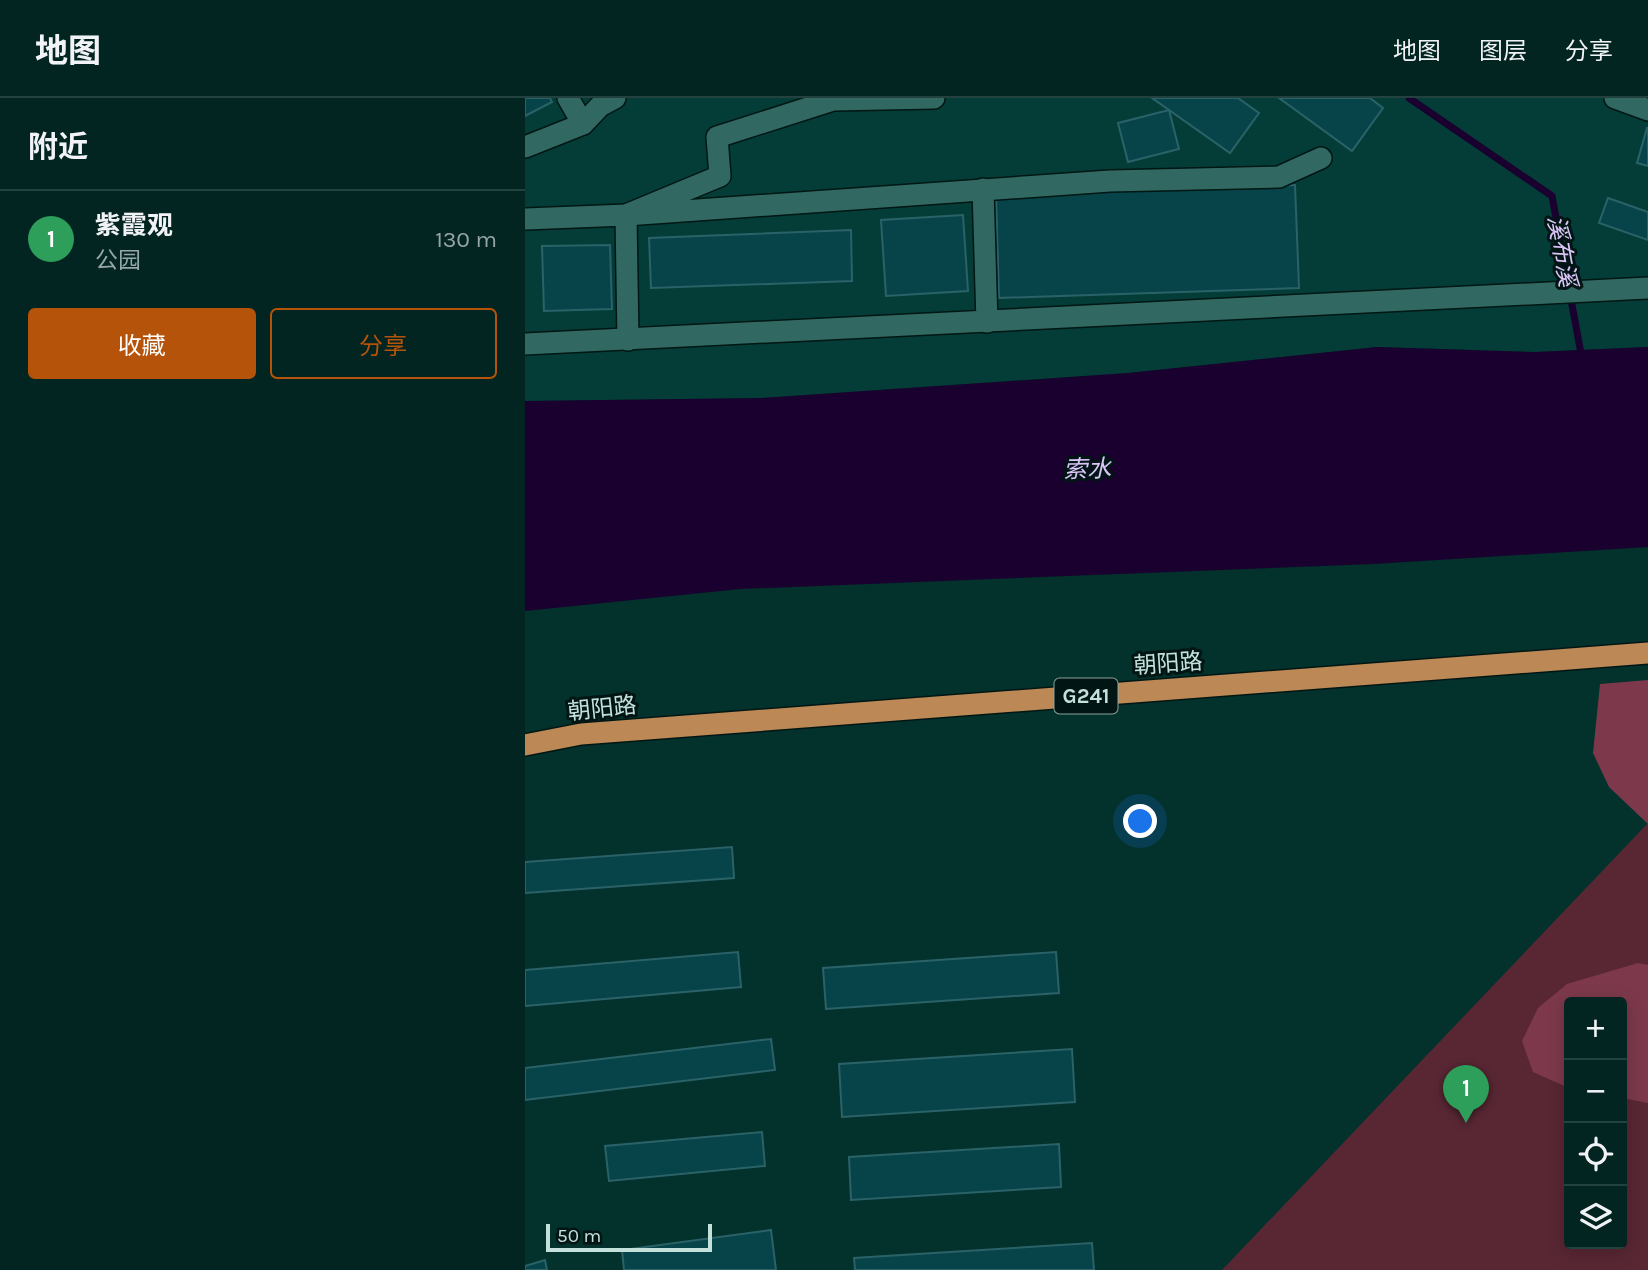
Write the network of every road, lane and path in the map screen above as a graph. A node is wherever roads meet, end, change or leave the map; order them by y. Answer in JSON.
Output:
{"nodes":[{"id":1,"x":568,"y":98,"type":"edge"},
{"id":2,"x":615,"y":98,"type":"edge"},
{"id":3,"x":934,"y":98,"type":"edge"},
{"id":4,"x":1615,"y":98,"type":"edge"},
{"id":5,"x":1648,"y":110,"type":"edge"},
{"id":6,"x":583,"y":124,"type":"junction"},
{"id":7,"x":525,"y":147,"type":"edge"},
{"id":8,"x":1321,"y":158,"type":"dead end"},
{"id":9,"x":983,"y":189,"type":"junction"},
{"id":10,"x":626,"y":215,"type":"junction"},
{"id":11,"x":525,"y":219,"type":"edge"},
{"id":12,"x":1648,"y":288,"type":"edge"},
{"id":13,"x":987,"y":322,"type":"junction"},
{"id":14,"x":628,"y":340,"type":"junction"},
{"id":15,"x":525,"y":344,"type":"edge"},
{"id":16,"x":1648,"y":653,"type":"edge"},
{"id":17,"x":525,"y":745,"type":"edge"}],
"edges":[{"from":1,"to":6,"type":"street"},
{"from":2,"to":6,"type":"street"},
{"from":3,"to":10,"type":"street"},
{"from":4,"to":5,"type":"street"},
{"from":6,"to":7,"type":"street"},
{"from":8,"to":9,"type":"street"},
{"from":9,"to":10,"type":"street"},
{"from":9,"to":13,"type":"street"},
{"from":10,"to":11,"type":"street"},
{"from":10,"to":14,"type":"street"},
{"from":12,"to":13,"type":"street"},
{"from":13,"to":14,"type":"street"},
{"from":14,"to":15,"type":"street"},
{"from":16,"to":17,"type":"highway","name":"朝阳路","number":"G241"}]}
